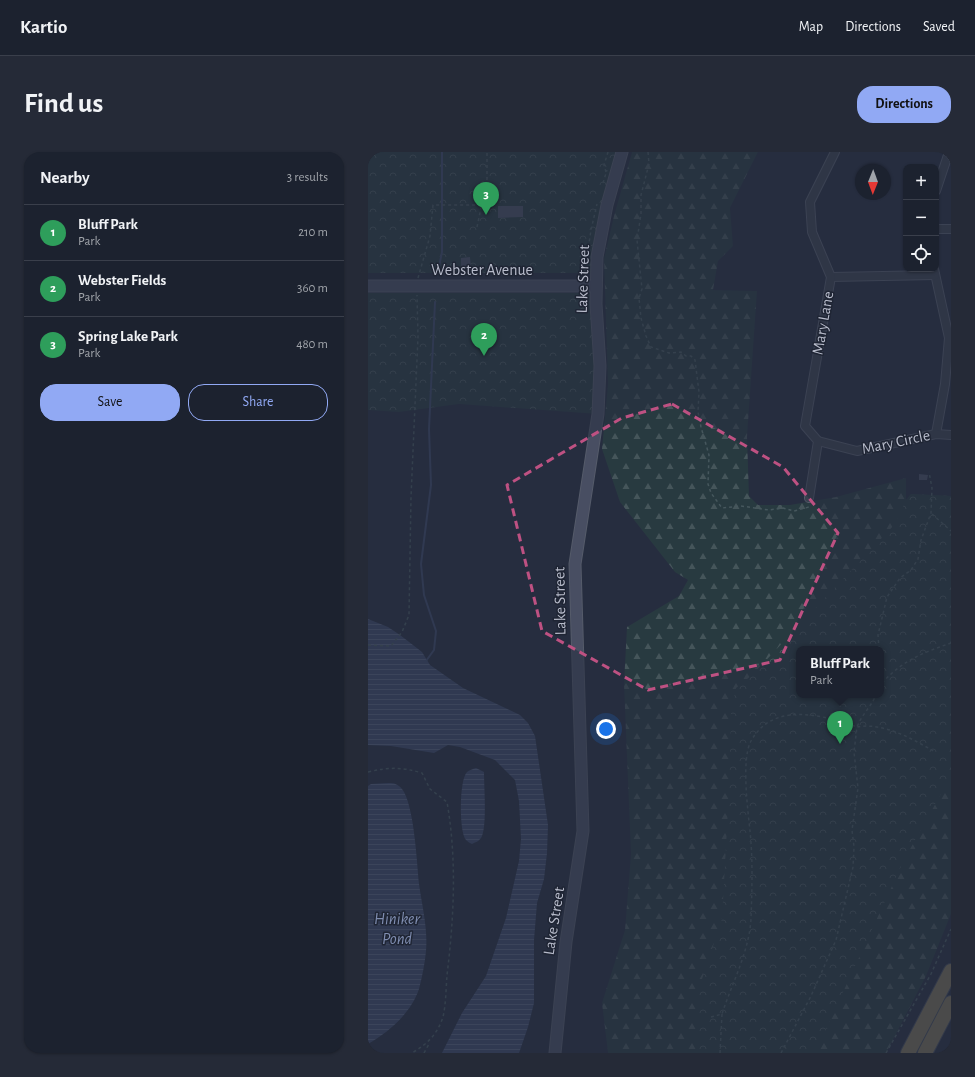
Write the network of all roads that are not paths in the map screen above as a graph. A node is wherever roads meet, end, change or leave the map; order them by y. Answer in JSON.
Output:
{"nodes":[{"id":1,"x":622,"y":152,"type":"edge"},
{"id":2,"x":835,"y":152,"type":"edge"},
{"id":3,"x":949,"y":152,"type":"edge"},
{"id":4,"x":939,"y":182,"type":"edge"},
{"id":5,"x":939,"y":229,"type":"edge"},
{"id":6,"x":951,"y":229,"type":"edge"},
{"id":7,"x":935,"y":272,"type":"edge"},
{"id":8,"x":831,"y":277,"type":"junction"},
{"id":9,"x":368,"y":286,"type":"edge"},
{"id":10,"x":596,"y":286,"type":"junction"},
{"id":11,"x":950,"y":338,"type":"edge"},
{"id":12,"x":936,"y":434,"type":"junction"},
{"id":13,"x":951,"y":435,"type":"edge"},
{"id":14,"x":818,"y":441,"type":"junction"},
{"id":15,"x":809,"y":498,"type":"road end"},
{"id":16,"x":951,"y":971,"type":"edge"},
{"id":17,"x":951,"y":1003,"type":"edge"},
{"id":18,"x":555,"y":1053,"type":"edge"},
{"id":19,"x":908,"y":1053,"type":"edge"},
{"id":20,"x":925,"y":1053,"type":"edge"}],
"edges":[{"from":1,"to":10,"type":"street","name":"Lake Street"},
{"from":2,"to":8,"type":"street","name":"Mary Lane"},
{"from":3,"to":4,"type":"street"},
{"from":5,"to":6,"type":"street"},
{"from":7,"to":8,"type":"street"},
{"from":7,"to":11,"type":"street"},
{"from":8,"to":14,"type":"street","name":"Mary Lane"},
{"from":9,"to":10,"type":"street","name":"Webster Avenue"},
{"from":10,"to":18,"type":"street","name":"Lake Street"},
{"from":11,"to":12,"type":"street"},
{"from":12,"to":13,"type":"street","name":"Mary Circle"},
{"from":12,"to":14,"type":"street","name":"Mary Circle"},
{"from":14,"to":15,"type":"street"},
{"from":16,"to":19,"type":"highway"},
{"from":17,"to":20,"type":"highway"}]}
